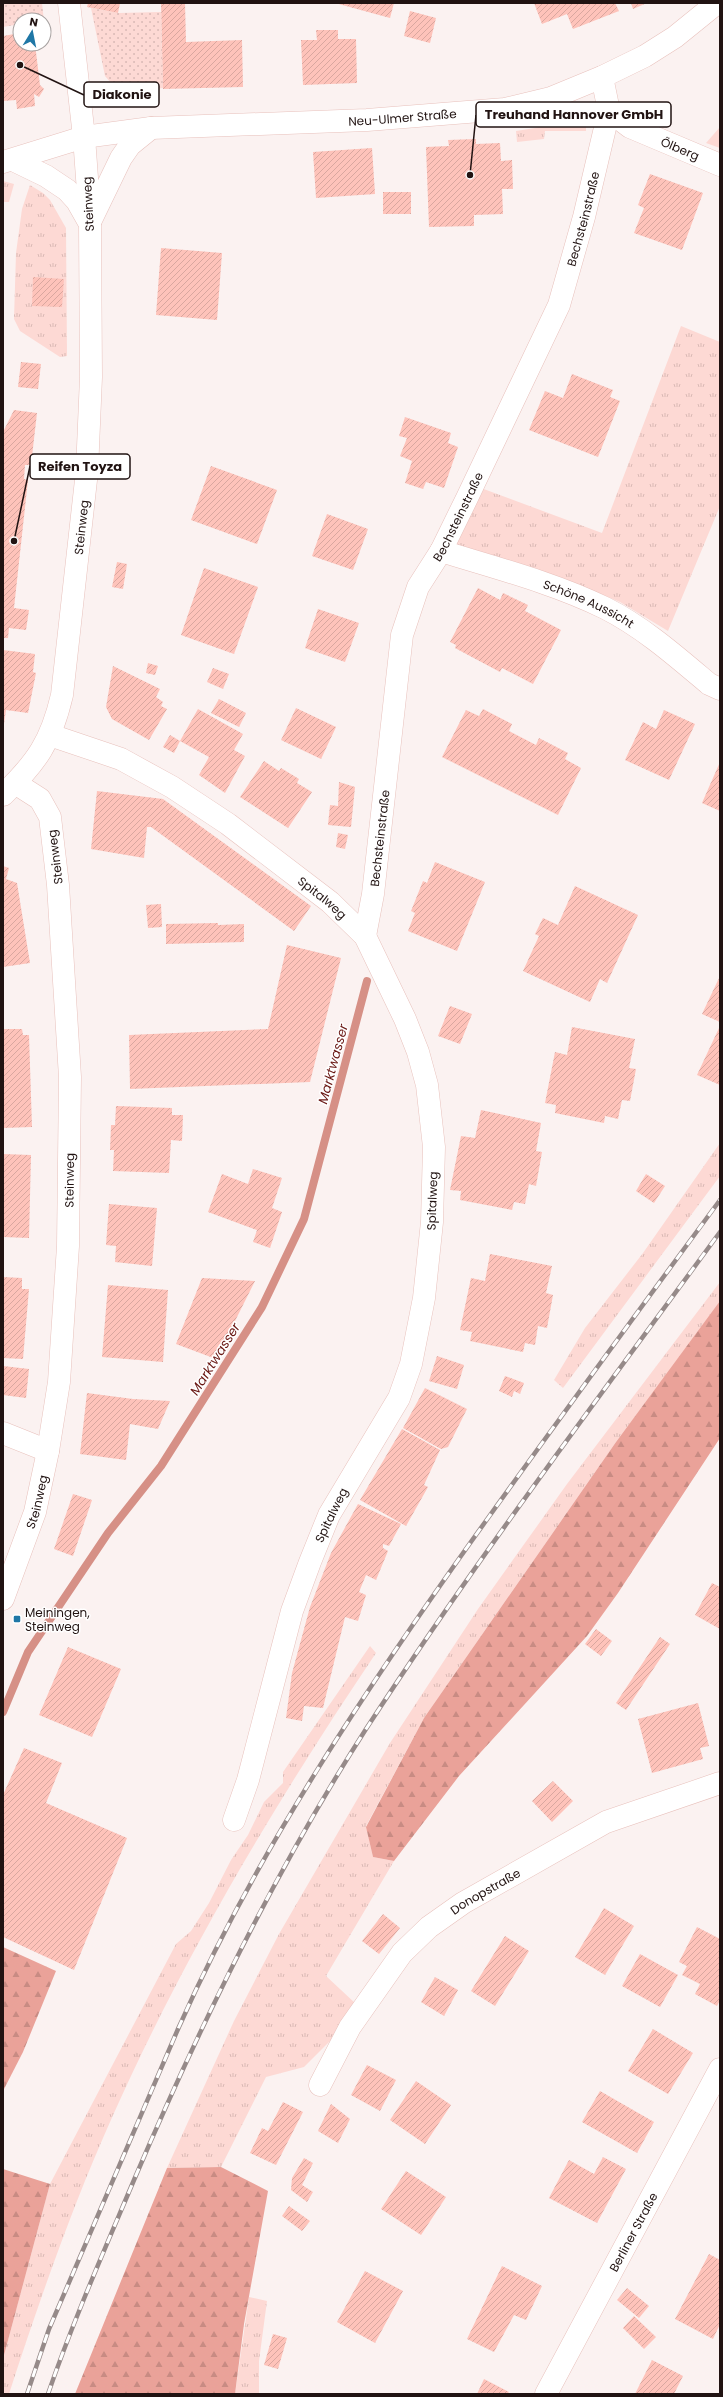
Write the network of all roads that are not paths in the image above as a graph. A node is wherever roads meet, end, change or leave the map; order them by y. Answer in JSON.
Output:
{"nodes":[{"id":1,"x":69,"y":3,"type":"edge"},
{"id":2,"x":718,"y":3,"type":"edge"},
{"id":3,"x":602,"y":77,"type":"junction"},
{"id":4,"x":610,"y":111,"type":"junction"},
{"id":5,"x":151,"y":128,"type":"junction"},
{"id":6,"x":84,"y":137,"type":"junction"},
{"id":7,"x":8,"y":161,"type":"edge"},
{"id":8,"x":720,"y":165,"type":"edge"},
{"id":9,"x":90,"y":223,"type":"junction"},
{"id":10,"x":441,"y":551,"type":"junction"},
{"id":11,"x":720,"y":688,"type":"edge"},
{"id":12,"x":50,"y":735,"type":"junction"},
{"id":13,"x":9,"y":789,"type":"edge"},
{"id":14,"x":365,"y":936,"type":"junction"},
{"id":15,"x":3,"y":1433,"type":"edge"},
{"id":16,"x":48,"y":1451,"type":"junction"},
{"id":17,"x":3,"y":1599,"type":"edge"},
{"id":18,"x":720,"y":1784,"type":"edge"},
{"id":19,"x":234,"y":1820,"type":"dead end"},
{"id":20,"x":720,"y":2069,"type":"edge"},
{"id":21,"x":320,"y":2085,"type":"dead end"},
{"id":22,"x":546,"y":2394,"type":"edge"}],
"edges":[{"from":1,"to":6,"type":"street","name":"Steinweg"},
{"from":2,"to":3,"type":"street","name":"Neu-Ulmer Straße"},
{"from":3,"to":4,"type":"street"},
{"from":3,"to":5,"type":"street","name":"Neu-Ulmer Straße"},
{"from":4,"to":8,"type":"street","name":"Ölberg"},
{"from":4,"to":10,"type":"street","name":"Bechsteinstraße"},
{"from":5,"to":6,"type":"street","name":"Neu-Ulmer Straße"},
{"from":5,"to":9,"type":"street"},
{"from":6,"to":7,"type":"street","name":"Neu-Ulmer Straße"},
{"from":6,"to":9,"type":"street","name":"Steinweg"},
{"from":7,"to":9,"type":"street"},
{"from":9,"to":12,"type":"street","name":"Steinweg"},
{"from":10,"to":11,"type":"street","name":"Schöne Aussicht"},
{"from":10,"to":14,"type":"street","name":"Bechsteinstraße"},
{"from":12,"to":13,"type":"street","name":"Steinweg"},
{"from":12,"to":14,"type":"street","name":"Spitalweg"},
{"from":13,"to":16,"type":"street","name":"Steinweg"},
{"from":14,"to":19,"type":"street","name":"Spitalweg"},
{"from":15,"to":16,"type":"street"},
{"from":16,"to":17,"type":"street","name":"Steinweg"},
{"from":18,"to":21,"type":"street","name":"Donopstraße"},
{"from":20,"to":22,"type":"street","name":"Berliner Straße"}]}
